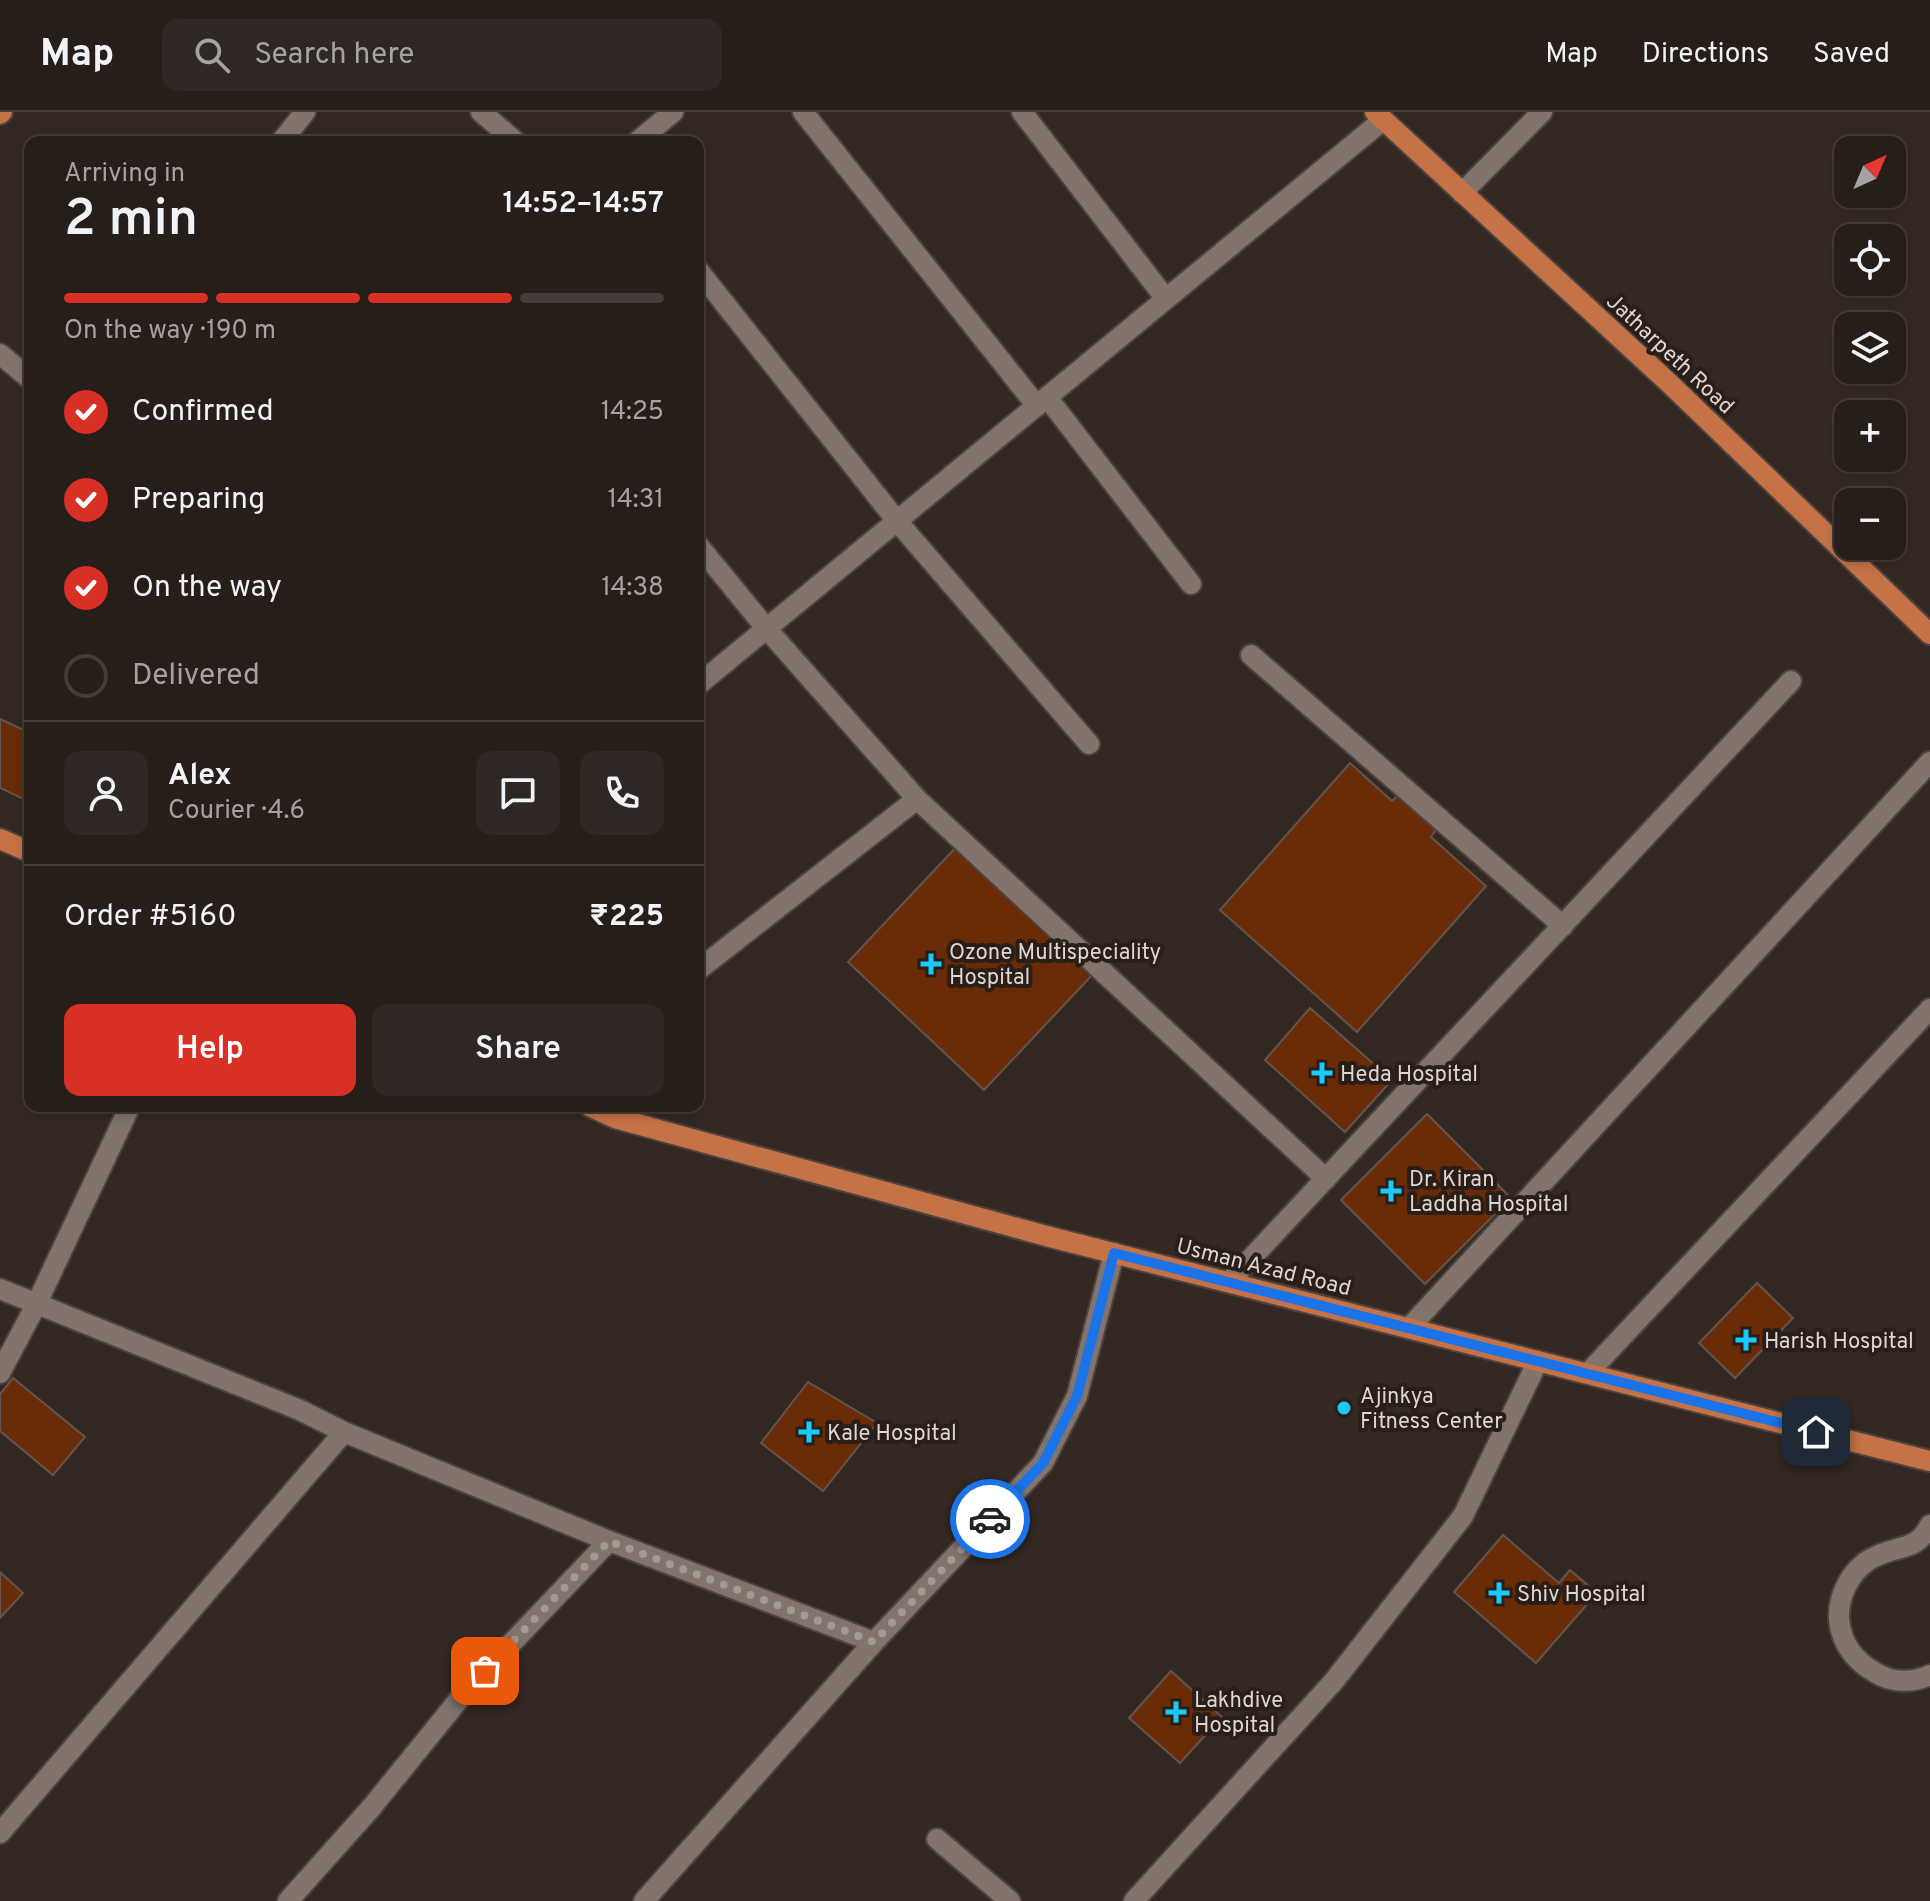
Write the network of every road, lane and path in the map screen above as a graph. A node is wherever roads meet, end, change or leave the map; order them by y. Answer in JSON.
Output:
{"nodes":[{"id":1,"x":305,"y":112,"type":"edge"},
{"id":2,"x":481,"y":112,"type":"edge"},
{"id":3,"x":673,"y":112,"type":"edge"},
{"id":4,"x":803,"y":112,"type":"edge"},
{"id":5,"x":1022,"y":112,"type":"edge"},
{"id":6,"x":1542,"y":112,"type":"edge"},
{"id":7,"x":1379,"y":116,"type":"edge"},
{"id":8,"x":286,"y":136,"type":"edge"},
{"id":9,"x":509,"y":136,"type":"edge"},
{"id":10,"x":644,"y":136,"type":"edge"},
{"id":11,"x":1462,"y":193,"type":"junction"},
{"id":12,"x":704,"y":278,"type":"edge"},
{"id":13,"x":1166,"y":299,"type":"junction"},
{"id":14,"x":0,"y":354,"type":"edge"},
{"id":15,"x":24,"y":374,"type":"edge"},
{"id":16,"x":1042,"y":402,"type":"junction"},
{"id":17,"x":897,"y":521,"type":"junction"},
{"id":18,"x":704,"y":552,"type":"edge"},
{"id":19,"x":1191,"y":584,"type":"dead end"},
{"id":20,"x":766,"y":628,"type":"junction"},
{"id":21,"x":1930,"y":634,"type":"edge"},
{"id":22,"x":1251,"y":655,"type":"dead end"},
{"id":23,"x":704,"y":680,"type":"edge"},
{"id":24,"x":1791,"y":681,"type":"dead end"},
{"id":25,"x":1089,"y":744,"type":"dead end"},
{"id":26,"x":1930,"y":762,"type":"edge"},
{"id":27,"x":917,"y":799,"type":"junction"},
{"id":28,"x":0,"y":839,"type":"edge"},
{"id":29,"x":24,"y":849,"type":"edge"},
{"id":30,"x":1563,"y":926,"type":"junction"},
{"id":31,"x":704,"y":965,"type":"edge"},
{"id":32,"x":1930,"y":1009,"type":"edge"},
{"id":33,"x":127,"y":1112,"type":"edge"},
{"id":34,"x":602,"y":1112,"type":"edge"},
{"id":35,"x":1326,"y":1179,"type":"junction"},
{"id":36,"x":1114,"y":1253,"type":"junction"},
{"id":37,"x":1229,"y":1282,"type":"junction"},
{"id":38,"x":0,"y":1289,"type":"edge"},
{"id":39,"x":36,"y":1305,"type":"junction"},
{"id":40,"x":1409,"y":1328,"type":"junction"},
{"id":41,"x":1538,"y":1361,"type":"junction"},
{"id":42,"x":0,"y":1373,"type":"edge"},
{"id":43,"x":1588,"y":1373,"type":"junction"},
{"id":44,"x":344,"y":1432,"type":"junction"},
{"id":45,"x":1930,"y":1461,"type":"edge"},
{"id":46,"x":1930,"y":1525,"type":"edge"},
{"id":47,"x":609,"y":1541,"type":"junction"},
{"id":48,"x":874,"y":1642,"type":"junction"},
{"id":49,"x":1930,"y":1675,"type":"edge"},
{"id":50,"x":0,"y":1833,"type":"edge"},
{"id":51,"x":937,"y":1839,"type":"dead end"},
{"id":52,"x":288,"y":1901,"type":"edge"},
{"id":53,"x":644,"y":1901,"type":"edge"},
{"id":54,"x":1010,"y":1901,"type":"edge"},
{"id":55,"x":1134,"y":1901,"type":"edge"}],
"edges":[{"from":1,"to":8,"type":"street"},
{"from":2,"to":9,"type":"street"},
{"from":3,"to":10,"type":"street"},
{"from":4,"to":16,"type":"street"},
{"from":5,"to":13,"type":"street"},
{"from":6,"to":11,"type":"street"},
{"from":7,"to":11,"type":"main road","name":"Jatharpeth Road"},
{"from":7,"to":13,"type":"street"},
{"from":11,"to":21,"type":"main road","name":"Jatharpeth Road"},
{"from":12,"to":17,"type":"street"},
{"from":13,"to":16,"type":"street"},
{"from":14,"to":15,"type":"street"},
{"from":16,"to":17,"type":"street"},
{"from":16,"to":19,"type":"street"},
{"from":17,"to":20,"type":"street"},
{"from":17,"to":25,"type":"street"},
{"from":18,"to":20,"type":"street"},
{"from":20,"to":23,"type":"street"},
{"from":20,"to":27,"type":"street"},
{"from":22,"to":30,"type":"street"},
{"from":24,"to":30,"type":"street"},
{"from":26,"to":40,"type":"street"},
{"from":27,"to":31,"type":"street"},
{"from":27,"to":35,"type":"street"},
{"from":28,"to":29,"type":"main road"},
{"from":30,"to":35,"type":"street"},
{"from":32,"to":43,"type":"street"},
{"from":33,"to":39,"type":"street"},
{"from":34,"to":36,"type":"main road","name":"Usman Azad Road"},
{"from":35,"to":37,"type":"street"},
{"from":36,"to":37,"type":"main road","name":"Usman Azad Road"},
{"from":36,"to":48,"type":"street"},
{"from":37,"to":40,"type":"main road","name":"Usman Azad Road"},
{"from":38,"to":39,"type":"street"},
{"from":39,"to":42,"type":"street"},
{"from":39,"to":44,"type":"street"},
{"from":40,"to":41,"type":"main road","name":"Usman Azad Road"},
{"from":41,"to":43,"type":"main road","name":"Usman Azad Road"},
{"from":41,"to":55,"type":"street"},
{"from":43,"to":45,"type":"main road","name":"Usman Azad Road"},
{"from":44,"to":47,"type":"street"},
{"from":44,"to":50,"type":"street"},
{"from":46,"to":49,"type":"street"},
{"from":47,"to":48,"type":"street"},
{"from":47,"to":52,"type":"street"},
{"from":48,"to":53,"type":"street"},
{"from":51,"to":54,"type":"street"}]}
